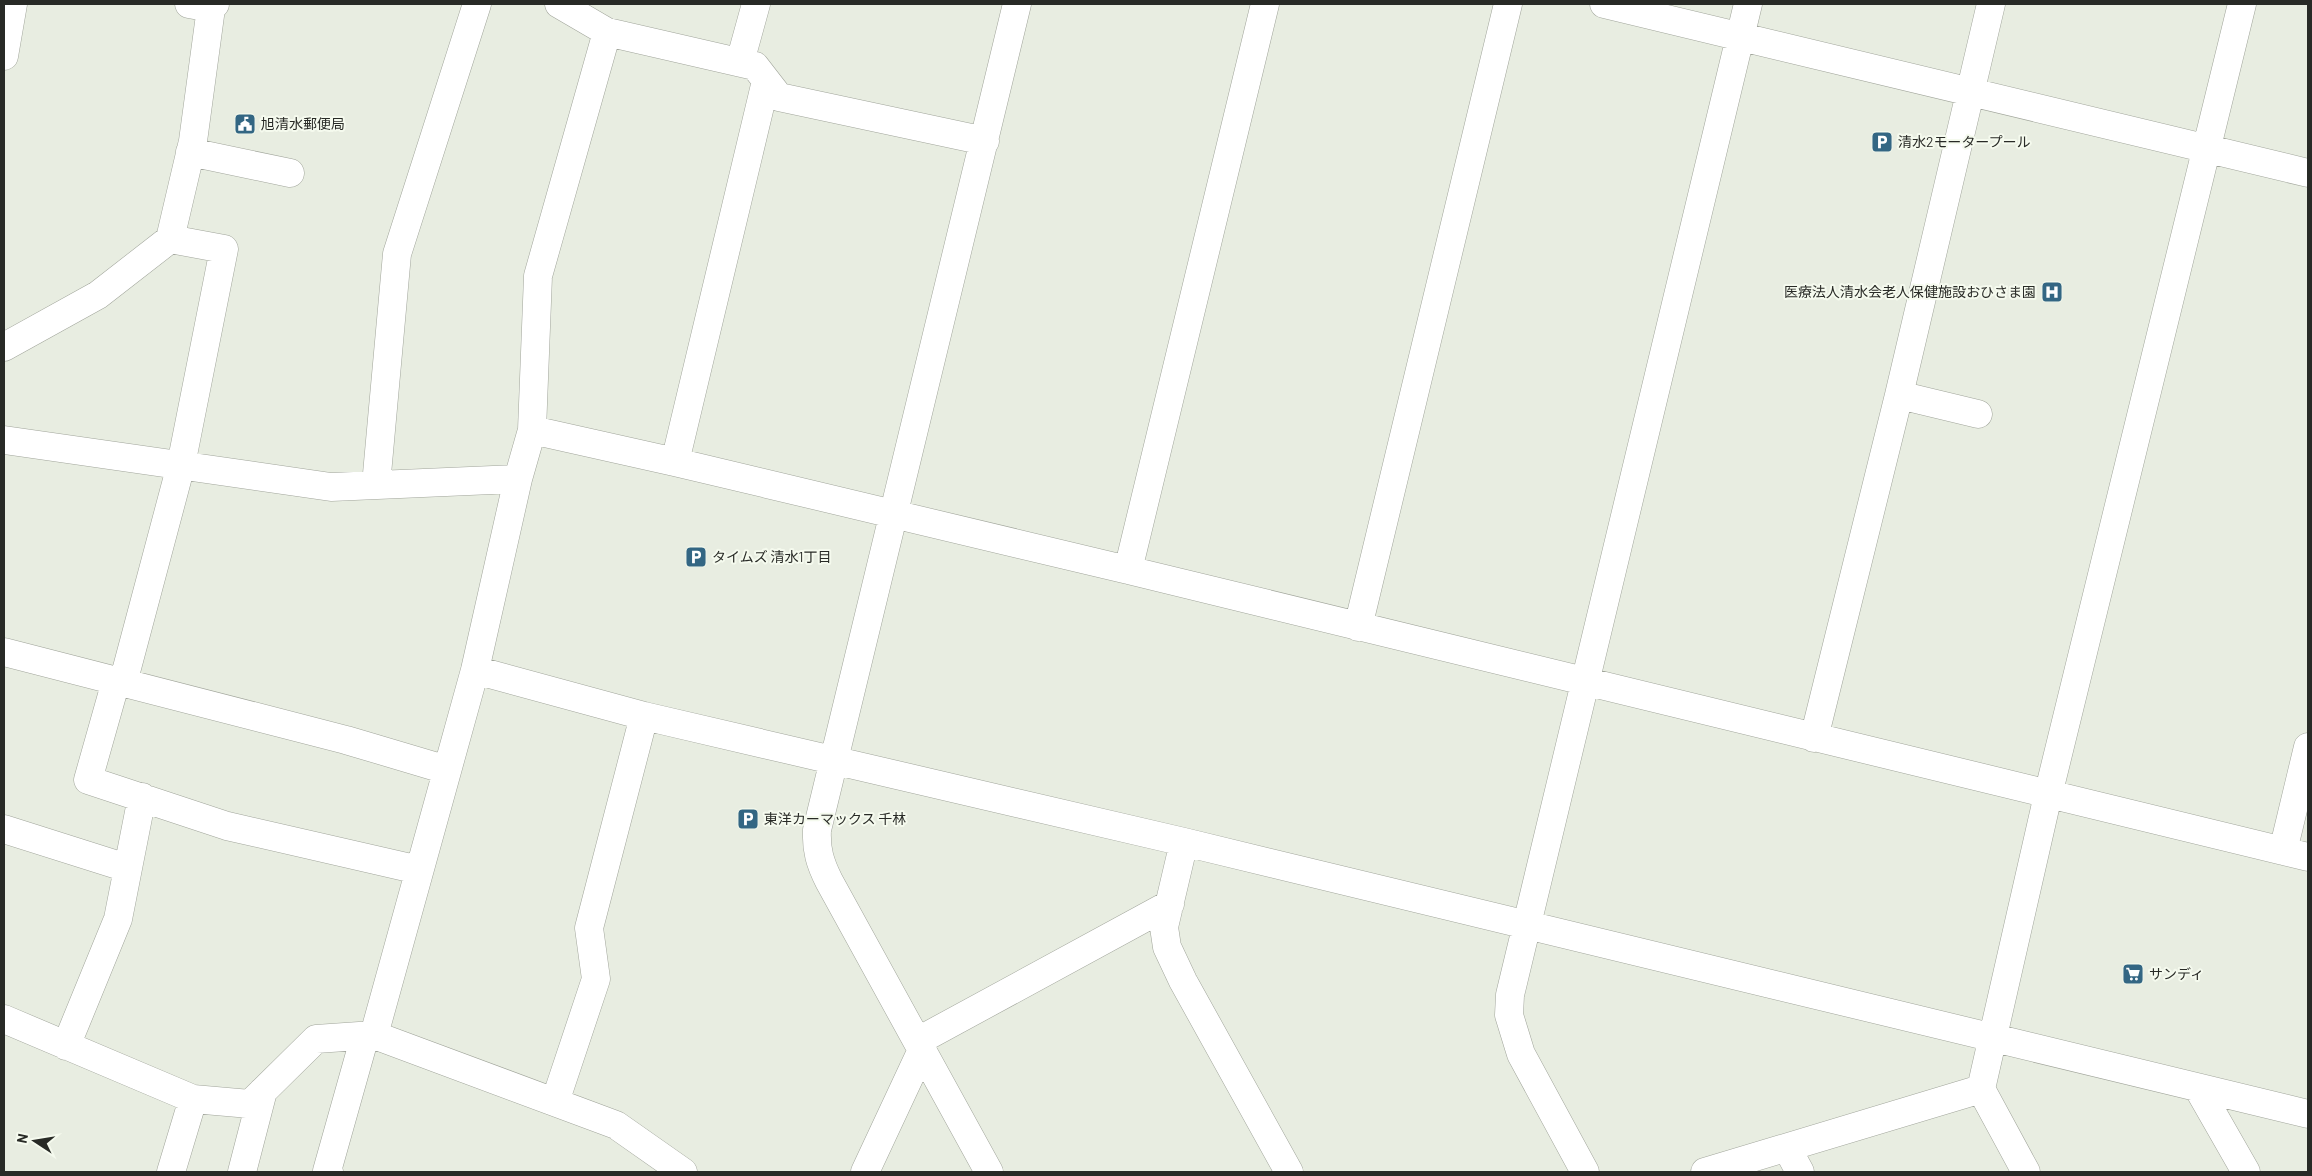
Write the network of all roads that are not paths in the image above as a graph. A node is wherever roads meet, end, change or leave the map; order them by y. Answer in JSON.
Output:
{"nodes":[{"id":1,"x":13,"y":4,"type":"edge"},
{"id":2,"x":478,"y":4,"type":"edge"},
{"id":3,"x":559,"y":4,"type":"edge"},
{"id":4,"x":756,"y":4,"type":"edge"},
{"id":5,"x":1017,"y":4,"type":"edge"},
{"id":6,"x":1265,"y":4,"type":"edge"},
{"id":7,"x":1508,"y":4,"type":"edge"},
{"id":8,"x":1604,"y":4,"type":"edge"},
{"id":9,"x":1748,"y":4,"type":"edge"},
{"id":10,"x":1991,"y":4,"type":"edge"},
{"id":11,"x":2242,"y":4,"type":"edge"},
{"id":12,"x":205,"y":5,"type":"edge"},
{"id":13,"x":607,"y":32,"type":"junction"},
{"id":14,"x":1740,"y":36,"type":"junction"},
{"id":15,"x":4,"y":56,"type":"edge"},
{"id":16,"x":740,"y":62,"type":"junction"},
{"id":17,"x":766,"y":81,"type":"junction"},
{"id":18,"x":1971,"y":90,"type":"junction"},
{"id":19,"x":985,"y":142,"type":"junction"},
{"id":20,"x":2207,"y":149,"type":"junction"},
{"id":21,"x":190,"y":152,"type":"junction"},
{"id":22,"x":290,"y":173,"type":"dead end"},
{"id":23,"x":2308,"y":173,"type":"edge"},
{"id":24,"x":170,"y":239,"type":"junction"},
{"id":25,"x":4,"y":347,"type":"edge"},
{"id":26,"x":1899,"y":395,"type":"junction"},
{"id":27,"x":1978,"y":414,"type":"dead end"},
{"id":28,"x":532,"y":430,"type":"junction"},
{"id":29,"x":4,"y":440,"type":"edge"},
{"id":30,"x":675,"y":462,"type":"junction"},
{"id":31,"x":181,"y":465,"type":"junction"},
{"id":32,"x":518,"y":479,"type":"junction"},
{"id":33,"x":376,"y":485,"type":"junction"},
{"id":34,"x":894,"y":515,"type":"junction"},
{"id":35,"x":1128,"y":570,"type":"junction"},
{"id":36,"x":1358,"y":627,"type":"junction"},
{"id":37,"x":4,"y":652,"type":"edge"},
{"id":38,"x":475,"y":670,"type":"junction"},
{"id":39,"x":120,"y":682,"type":"junction"},
{"id":40,"x":1586,"y":682,"type":"junction"},
{"id":41,"x":644,"y":716,"type":"junction"},
{"id":42,"x":1814,"y":738,"type":"junction"},
{"id":43,"x":2308,"y":747,"type":"edge"},
{"id":44,"x":835,"y":761,"type":"junction"},
{"id":45,"x":447,"y":770,"type":"junction"},
{"id":46,"x":2048,"y":795,"type":"junction"},
{"id":47,"x":142,"y":797,"type":"junction"},
{"id":48,"x":4,"y":829,"type":"edge"},
{"id":49,"x":1184,"y":842,"type":"junction"},
{"id":50,"x":2296,"y":854,"type":"edge"},
{"id":51,"x":127,"y":868,"type":"junction"},
{"id":52,"x":419,"y":870,"type":"junction"},
{"id":53,"x":1170,"y":904,"type":"junction"},
{"id":54,"x":1528,"y":925,"type":"junction"},
{"id":55,"x":4,"y":1019,"type":"edge"},
{"id":56,"x":369,"y":1035,"type":"junction"},
{"id":57,"x":1991,"y":1037,"type":"junction"},
{"id":58,"x":920,"y":1045,"type":"junction"},
{"id":59,"x":66,"y":1046,"type":"junction"},
{"id":60,"x":2198,"y":1088,"type":"junction"},
{"id":61,"x":1981,"y":1089,"type":"junction"},
{"id":62,"x":263,"y":1091,"type":"junction"},
{"id":63,"x":193,"y":1099,"type":"junction"},
{"id":64,"x":555,"y":1102,"type":"junction"},
{"id":65,"x":2308,"y":1114,"type":"edge"},
{"id":66,"x":1787,"y":1148,"type":"junction"},
{"id":67,"x":652,"y":1163,"type":"edge"},
{"id":68,"x":171,"y":1172,"type":"edge"},
{"id":69,"x":242,"y":1172,"type":"edge"},
{"id":70,"x":329,"y":1172,"type":"edge"},
{"id":71,"x":683,"y":1172,"type":"edge"},
{"id":72,"x":865,"y":1172,"type":"edge"},
{"id":73,"x":989,"y":1172,"type":"edge"},
{"id":74,"x":1289,"y":1172,"type":"edge"},
{"id":75,"x":1585,"y":1172,"type":"edge"},
{"id":76,"x":1705,"y":1172,"type":"edge"},
{"id":77,"x":1800,"y":1172,"type":"edge"},
{"id":78,"x":2026,"y":1172,"type":"edge"},
{"id":79,"x":2246,"y":1172,"type":"edge"}],
"edges":[{"from":1,"to":15,"type":"street"},
{"from":2,"to":33,"type":"street"},
{"from":3,"to":13,"type":"street"},
{"from":4,"to":16,"type":"street"},
{"from":5,"to":19,"type":"street"},
{"from":6,"to":35,"type":"street"},
{"from":7,"to":36,"type":"street"},
{"from":8,"to":14,"type":"street"},
{"from":9,"to":14,"type":"street"},
{"from":10,"to":18,"type":"street"},
{"from":11,"to":20,"type":"street"},
{"from":12,"to":21,"type":"street"},
{"from":13,"to":16,"type":"street"},
{"from":13,"to":28,"type":"street"},
{"from":14,"to":18,"type":"street"},
{"from":14,"to":40,"type":"street"},
{"from":16,"to":17,"type":"street"},
{"from":17,"to":19,"type":"street"},
{"from":17,"to":30,"type":"street"},
{"from":18,"to":20,"type":"street"},
{"from":18,"to":26,"type":"street"},
{"from":19,"to":34,"type":"street"},
{"from":20,"to":23,"type":"street"},
{"from":20,"to":46,"type":"street"},
{"from":21,"to":22,"type":"street"},
{"from":21,"to":24,"type":"street"},
{"from":24,"to":25,"type":"street"},
{"from":24,"to":31,"type":"street"},
{"from":26,"to":27,"type":"street"},
{"from":26,"to":42,"type":"street"},
{"from":28,"to":30,"type":"street"},
{"from":28,"to":32,"type":"street"},
{"from":29,"to":31,"type":"street"},
{"from":30,"to":34,"type":"street"},
{"from":31,"to":33,"type":"street"},
{"from":31,"to":39,"type":"street"},
{"from":32,"to":33,"type":"street"},
{"from":32,"to":38,"type":"street"},
{"from":34,"to":35,"type":"street"},
{"from":34,"to":44,"type":"street"},
{"from":35,"to":36,"type":"street"},
{"from":36,"to":40,"type":"street"},
{"from":37,"to":39,"type":"street"},
{"from":38,"to":41,"type":"street"},
{"from":38,"to":45,"type":"street"},
{"from":39,"to":45,"type":"street"},
{"from":39,"to":47,"type":"street"},
{"from":40,"to":42,"type":"street"},
{"from":40,"to":54,"type":"street"},
{"from":41,"to":44,"type":"street"},
{"from":41,"to":64,"type":"street"},
{"from":42,"to":46,"type":"street"},
{"from":43,"to":50,"type":"street"},
{"from":44,"to":49,"type":"street"},
{"from":44,"to":58,"type":"street"},
{"from":45,"to":52,"type":"street"},
{"from":46,"to":50,"type":"street"},
{"from":46,"to":57,"type":"street"},
{"from":47,"to":51,"type":"street"},
{"from":47,"to":52,"type":"street"},
{"from":48,"to":51,"type":"street"},
{"from":49,"to":53,"type":"street"},
{"from":49,"to":54,"type":"street"},
{"from":51,"to":59,"type":"street"},
{"from":52,"to":56,"type":"street"},
{"from":53,"to":58,"type":"street"},
{"from":53,"to":74,"type":"street"},
{"from":54,"to":57,"type":"street"},
{"from":54,"to":75,"type":"street"},
{"from":55,"to":59,"type":"street"},
{"from":56,"to":62,"type":"street"},
{"from":56,"to":64,"type":"street"},
{"from":56,"to":70,"type":"street"},
{"from":57,"to":60,"type":"street"},
{"from":57,"to":61,"type":"street"},
{"from":58,"to":72,"type":"street"},
{"from":58,"to":73,"type":"street"},
{"from":59,"to":63,"type":"street"},
{"from":60,"to":65,"type":"street"},
{"from":60,"to":79,"type":"street"},
{"from":61,"to":66,"type":"street"},
{"from":61,"to":78,"type":"street"},
{"from":62,"to":63,"type":"street"},
{"from":62,"to":69,"type":"street"},
{"from":63,"to":68,"type":"street"},
{"from":64,"to":67,"type":"street"},
{"from":66,"to":76,"type":"street"},
{"from":66,"to":77,"type":"street"},
{"from":67,"to":71,"type":"street"}]}
